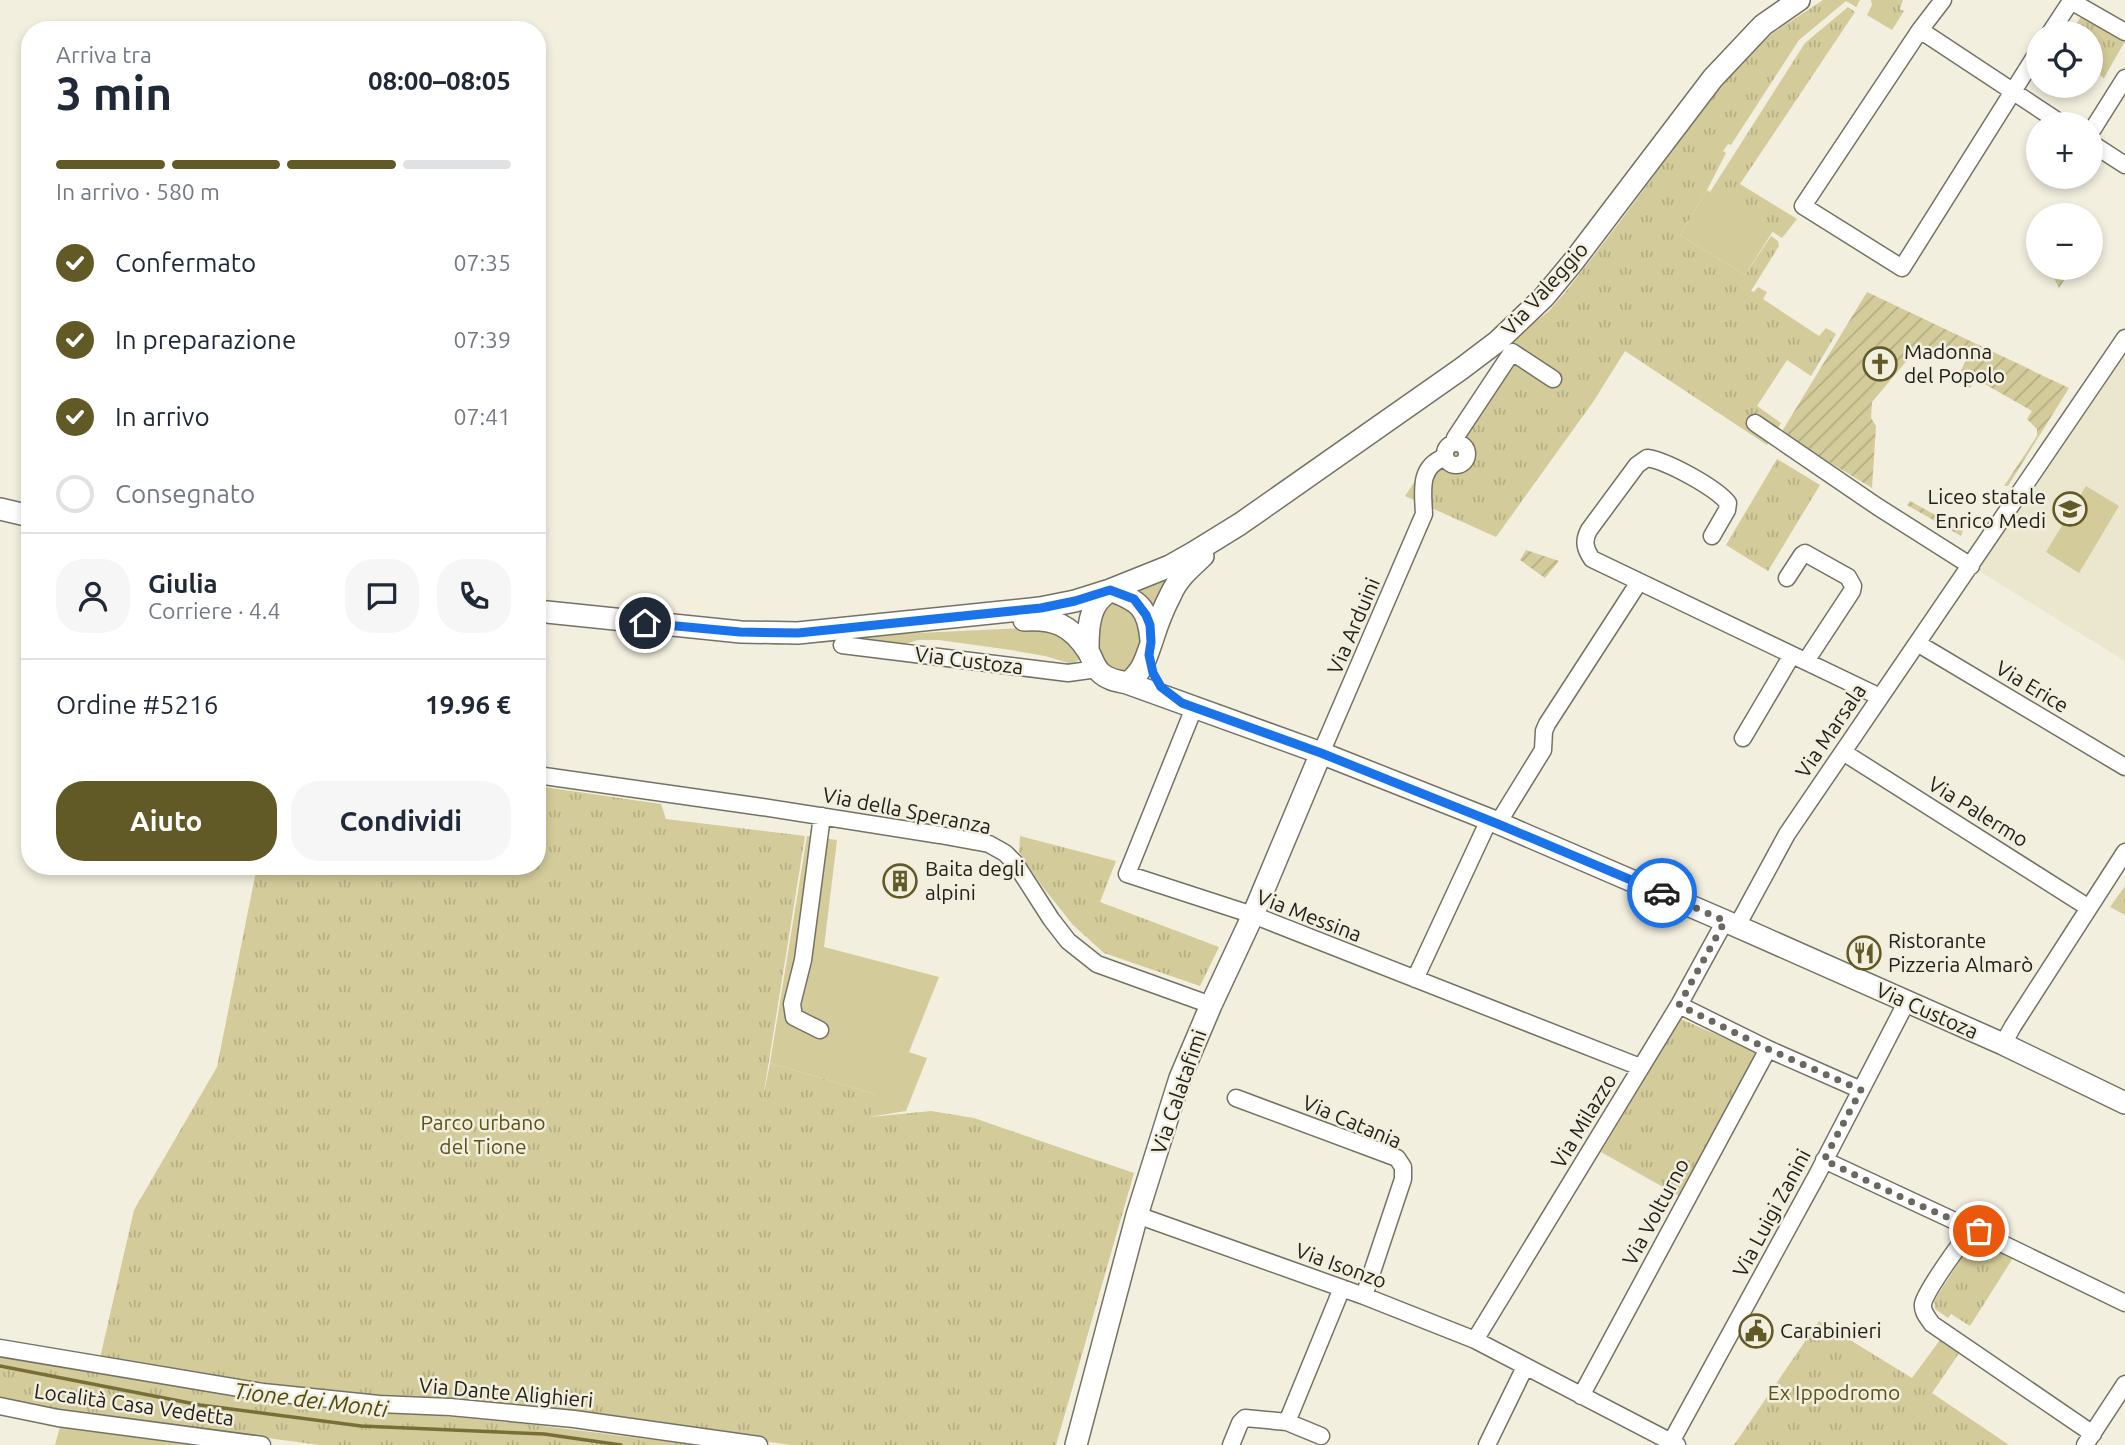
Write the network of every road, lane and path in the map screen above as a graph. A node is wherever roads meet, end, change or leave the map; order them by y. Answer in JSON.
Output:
{"nodes":[{"id":1,"x":1799,"y":0,"type":"edge"},
{"id":2,"x":1943,"y":0,"type":"edge"},
{"id":3,"x":2058,"y":21,"type":"edge"},
{"id":4,"x":1920,"y":30,"type":"junction"},
{"id":5,"x":2125,"y":32,"type":"edge"},
{"id":6,"x":2026,"y":70,"type":"edge"},
{"id":7,"x":2125,"y":78,"type":"edge"},
{"id":8,"x":2012,"y":91,"type":"junction"},
{"id":9,"x":2044,"y":112,"type":"edge"},
{"id":10,"x":2103,"y":113,"type":"edge"},
{"id":11,"x":2103,"y":151,"type":"edge"},
{"id":12,"x":2125,"y":165,"type":"edge"},
{"id":13,"x":2125,"y":338,"type":"edge"},
{"id":14,"x":1553,"y":379,"type":"dead end"},
{"id":15,"x":1755,"y":423,"type":"dead end"},
{"id":16,"x":0,"y":509,"type":"edge"},
{"id":17,"x":21,"y":514,"type":"edge"},
{"id":18,"x":1240,"y":524,"type":"junction"},
{"id":19,"x":1712,"y":536,"type":"dead end"},
{"id":20,"x":1971,"y":566,"type":"junction"},
{"id":21,"x":1787,"y":578,"type":"dead end"},
{"id":22,"x":1639,"y":582,"type":"junction"},
{"id":23,"x":1110,"y":590,"type":"junction"},
{"id":24,"x":546,"y":612,"type":"edge"},
{"id":25,"x":956,"y":618,"type":"junction"},
{"id":26,"x":1917,"y":643,"type":"junction"},
{"id":27,"x":842,"y":645,"type":"dead end"},
{"id":28,"x":1150,"y":649,"type":"junction"},
{"id":29,"x":1799,"y":658,"type":"junction"},
{"id":30,"x":1092,"y":660,"type":"junction"},
{"id":31,"x":1127,"y":683,"type":"junction"},
{"id":32,"x":1880,"y":697,"type":"junction"},
{"id":33,"x":1188,"y":706,"type":"junction"},
{"id":34,"x":1743,"y":738,"type":"dead end"},
{"id":35,"x":1843,"y":752,"type":"junction"},
{"id":36,"x":1321,"y":753,"type":"junction"},
{"id":37,"x":2125,"y":767,"type":"edge"},
{"id":38,"x":546,"y":776,"type":"edge"},
{"id":39,"x":822,"y":816,"type":"junction"},
{"id":40,"x":1494,"y":822,"type":"junction"},
{"id":41,"x":2125,"y":852,"type":"edge"},
{"id":42,"x":2089,"y":908,"type":"junction"},
{"id":43,"x":1252,"y":915,"type":"junction"},
{"id":44,"x":1731,"y":924,"type":"junction"},
{"id":45,"x":1415,"y":979,"type":"junction"},
{"id":46,"x":1906,"y":1003,"type":"junction"},
{"id":47,"x":1211,"y":1004,"type":"junction"},
{"id":48,"x":1679,"y":1005,"type":"junction"},
{"id":49,"x":820,"y":1030,"type":"dead end"},
{"id":50,"x":2003,"y":1044,"type":"junction"},
{"id":51,"x":1768,"y":1049,"type":"junction"},
{"id":52,"x":1640,"y":1067,"type":"junction"},
{"id":53,"x":1861,"y":1090,"type":"junction"},
{"id":54,"x":1236,"y":1098,"type":"dead end"},
{"id":55,"x":2125,"y":1103,"type":"edge"},
{"id":56,"x":1824,"y":1160,"type":"junction"},
{"id":57,"x":1137,"y":1215,"type":"junction"},
{"id":58,"x":1974,"y":1230,"type":"junction"},
{"id":59,"x":1342,"y":1288,"type":"junction"},
{"id":60,"x":1364,"y":1296,"type":"junction"},
{"id":61,"x":2125,"y":1303,"type":"edge"},
{"id":62,"x":1475,"y":1340,"type":"junction"},
{"id":63,"x":0,"y":1348,"type":"edge"},
{"id":64,"x":1525,"y":1367,"type":"junction"},
{"id":65,"x":2125,"y":1384,"type":"edge"},
{"id":66,"x":1581,"y":1396,"type":"junction"},
{"id":67,"x":0,"y":1406,"type":"edge"},
{"id":68,"x":1287,"y":1422,"type":"junction"},
{"id":69,"x":1321,"y":1436,"type":"dead end"},
{"id":70,"x":2089,"y":1439,"type":"edge"},
{"id":71,"x":1674,"y":1443,"type":"edge"},
{"id":72,"x":262,"y":1445,"type":"edge"},
{"id":73,"x":759,"y":1445,"type":"edge"},
{"id":74,"x":1076,"y":1445,"type":"edge"},
{"id":75,"x":1231,"y":1445,"type":"edge"},
{"id":76,"x":1487,"y":1445,"type":"edge"}],
"edges":[{"from":1,"to":18,"type":"main road","name":"Via Valeggio"},
{"from":2,"to":4,"type":"street"},
{"from":3,"to":5,"type":"street"},
{"from":4,"to":8,"type":"street"},
{"from":4,"to":8,"type":"street"},
{"from":6,"to":8,"type":"street"},
{"from":7,"to":10,"type":"street"},
{"from":8,"to":9,"type":"street"},
{"from":11,"to":12,"type":"street"},
{"from":13,"to":20,"type":"street","name":"Via Marsala"},
{"from":14,"to":36,"type":"street","name":"Via Arduini"},
{"from":15,"to":20,"type":"street"},
{"from":16,"to":17,"type":"main road"},
{"from":18,"to":23,"type":"main road","name":"Via Custoza"},
{"from":18,"to":28,"type":"main road"},
{"from":19,"to":22,"type":"street"},
{"from":20,"to":26,"type":"street","name":"Via Marsala"},
{"from":21,"to":29,"type":"street"},
{"from":22,"to":29,"type":"street"},
{"from":22,"to":40,"type":"street"},
{"from":23,"to":25,"type":"main road","name":"Via Custoza"},
{"from":23,"to":28,"type":"main road","name":"Via Custoza"},
{"from":23,"to":30,"type":"main road"},
{"from":24,"to":25,"type":"main road","name":"Via Custoza"},
{"from":25,"to":30,"type":"main road","name":"Via Custoza"},
{"from":26,"to":32,"type":"street","name":"Via Marsala"},
{"from":26,"to":37,"type":"street","name":"Via Erice"},
{"from":27,"to":30,"type":"street","name":"Via Custoza"},
{"from":28,"to":31,"type":"main road"},
{"from":28,"to":33,"type":"main road","name":"Via Custoza"},
{"from":29,"to":32,"type":"street"},
{"from":29,"to":34,"type":"street"},
{"from":30,"to":31,"type":"main road","name":"Via Custoza"},
{"from":31,"to":33,"type":"main road","name":"Via Custoza"},
{"from":32,"to":35,"type":"street","name":"Via Marsala"},
{"from":33,"to":36,"type":"main road","name":"Via Custoza"},
{"from":33,"to":43,"type":"street","name":"Via Messina"},
{"from":35,"to":42,"type":"street","name":"Via Palermo"},
{"from":35,"to":44,"type":"street","name":"Via Marsala"},
{"from":36,"to":40,"type":"main road","name":"Via Custoza"},
{"from":36,"to":43,"type":"main road","name":"Via Calatafimi"},
{"from":38,"to":39,"type":"street","name":"Via della Speranza"},
{"from":39,"to":47,"type":"street","name":"Via della Speranza"},
{"from":39,"to":49,"type":"street"},
{"from":40,"to":44,"type":"main road","name":"Via Custoza"},
{"from":40,"to":45,"type":"street"},
{"from":41,"to":42,"type":"street"},
{"from":42,"to":50,"type":"street"},
{"from":43,"to":45,"type":"street","name":"Via Messina"},
{"from":43,"to":47,"type":"main road","name":"Via Calatafimi"},
{"from":44,"to":46,"type":"main road","name":"Via Custoza"},
{"from":44,"to":48,"type":"street","name":"Via Milazzo"},
{"from":45,"to":52,"type":"street","name":"Via Messina"},
{"from":46,"to":50,"type":"main road","name":"Via Custoza"},
{"from":46,"to":53,"type":"street","name":"Via Luigi Zanini"},
{"from":47,"to":57,"type":"main road","name":"Via Calatafimi"},
{"from":48,"to":51,"type":"street"},
{"from":48,"to":52,"type":"street","name":"Via Milazzo"},
{"from":50,"to":55,"type":"main road","name":"Via Custoza"},
{"from":51,"to":53,"type":"street"},
{"from":51,"to":66,"type":"street","name":"Via Volturno"},
{"from":52,"to":62,"type":"street","name":"Via Milazzo"},
{"from":53,"to":56,"type":"street","name":"Via Luigi Zanini"},
{"from":54,"to":60,"type":"street","name":"Via Catania"},
{"from":56,"to":58,"type":"street"},
{"from":56,"to":71,"type":"street","name":"Via Luigi Zanini"},
{"from":57,"to":59,"type":"street","name":"Via Isonzo"},
{"from":57,"to":74,"type":"main road","name":"Via Calatafimi"},
{"from":58,"to":61,"type":"street"},
{"from":58,"to":70,"type":"street"},
{"from":59,"to":60,"type":"street","name":"Via Isonzo"},
{"from":59,"to":68,"type":"street"},
{"from":60,"to":62,"type":"street","name":"Via Isonzo"},
{"from":62,"to":64,"type":"street","name":"Via Isonzo"},
{"from":63,"to":73,"type":"street","name":"Via Dante Alighieri"},
{"from":64,"to":66,"type":"street","name":"Via Isonzo"},
{"from":64,"to":76,"type":"street"},
{"from":65,"to":70,"type":"street"},
{"from":66,"to":71,"type":"street","name":"Via Isonzo"},
{"from":67,"to":72,"type":"street","name":"Località Casa Vedetta"},
{"from":68,"to":69,"type":"street"},
{"from":68,"to":75,"type":"street"}]}
